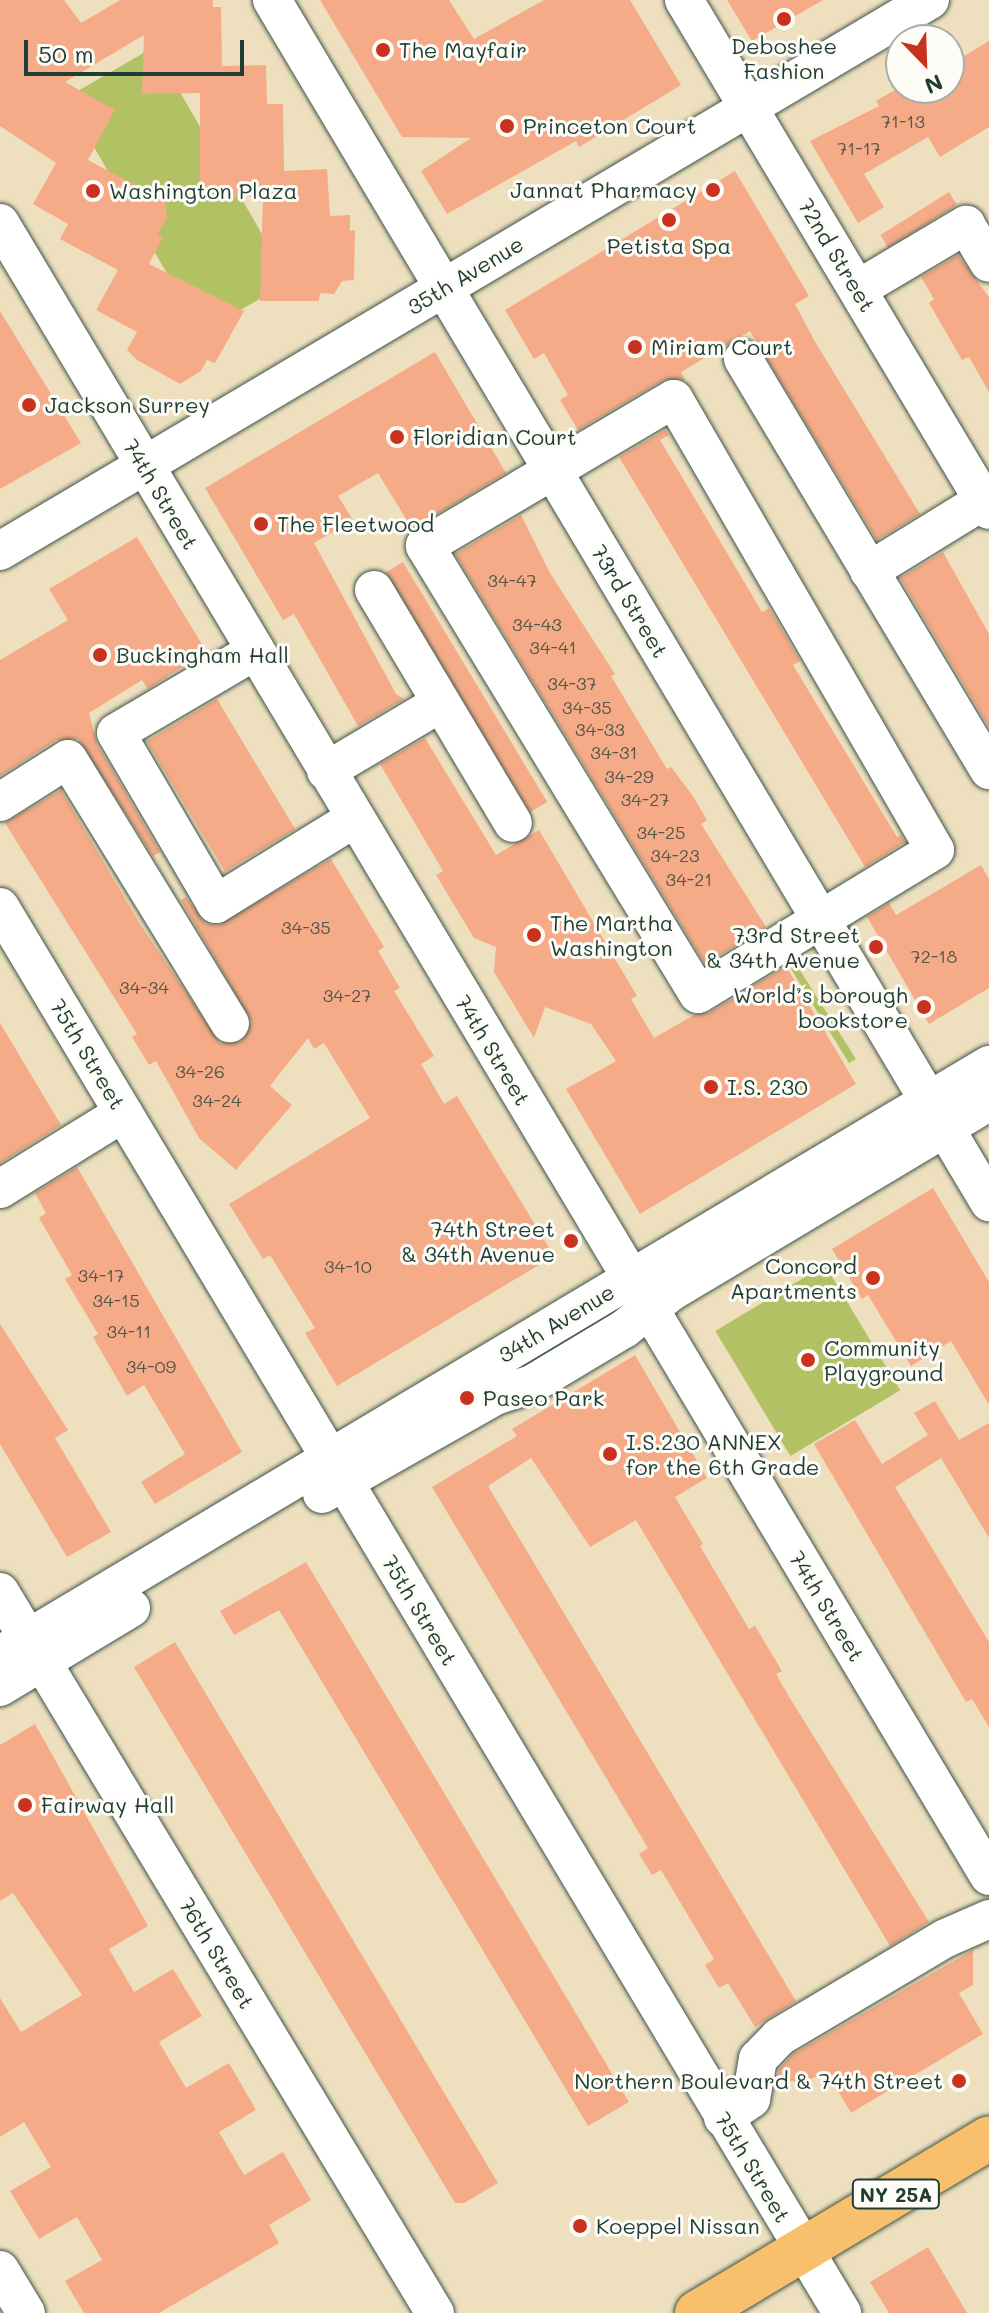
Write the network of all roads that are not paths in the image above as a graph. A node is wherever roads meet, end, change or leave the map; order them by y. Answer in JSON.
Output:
{"nodes":[{"id":1,"x":272,"y":0,"type":"edge"},
{"id":2,"x":684,"y":0,"type":"edge"},
{"id":3,"x":930,"y":0,"type":"edge"},
{"id":4,"x":749,"y":107,"type":"junction"},
{"id":5,"x":0,"y":223,"type":"edge"},
{"id":6,"x":989,"y":263,"type":"edge"},
{"id":7,"x":444,"y":287,"type":"junction"},
{"id":8,"x":858,"y":289,"type":"junction"},
{"id":9,"x":743,"y":359,"type":"dead end"},
{"id":10,"x":144,"y":466,"type":"junction"},
{"id":11,"x":553,"y":472,"type":"junction"},
{"id":12,"x":986,"y":506,"type":"edge"},
{"id":13,"x":0,"y":551,"type":"edge"},
{"id":14,"x":869,"y":571,"type":"junction"},
{"id":15,"x":374,"y":590,"type":"dead end"},
{"id":16,"x":255,"y":651,"type":"junction"},
{"id":17,"x":439,"y":704,"type":"junction"},
{"id":18,"x":989,"y":770,"type":"edge"},
{"id":19,"x":326,"y":771,"type":"junction"},
{"id":20,"x":0,"y":802,"type":"edge"},
{"id":21,"x":355,"y":818,"type":"junction"},
{"id":22,"x":513,"y":823,"type":"dead end"},
{"id":23,"x":0,"y":907,"type":"edge"},
{"id":24,"x":822,"y":923,"type":"junction"},
{"id":25,"x":230,"y":1023,"type":"dead end"},
{"id":26,"x":989,"y":1065,"type":"edge"},
{"id":27,"x":989,"y":1102,"type":"edge"},
{"id":28,"x":123,"y":1113,"type":"junction"},
{"id":29,"x":937,"y":1115,"type":"junction"},
{"id":30,"x":0,"y":1189,"type":"edge"},
{"id":31,"x":989,"y":1202,"type":"edge"},
{"id":32,"x":639,"y":1294,"type":"junction"},
{"id":33,"x":337,"y":1471,"type":"junction"},
{"id":34,"x":0,"y":1592,"type":"edge"},
{"id":35,"x":24,"y":1652,"type":"edge"},
{"id":36,"x":0,"y":1687,"type":"edge"},
{"id":37,"x":989,"y":1876,"type":"edge"},
{"id":38,"x":989,"y":1919,"type":"edge"},
{"id":39,"x":723,"y":2118,"type":"junction"},
{"id":40,"x":989,"y":2138,"type":"edge"},
{"id":41,"x":803,"y":2250,"type":"junction"},
{"id":42,"x":0,"y":2270,"type":"edge"},
{"id":43,"x":26,"y":2313,"type":"edge"},
{"id":44,"x":435,"y":2313,"type":"edge"},
{"id":45,"x":697,"y":2313,"type":"edge"},
{"id":46,"x":842,"y":2313,"type":"edge"}],
"edges":[{"from":1,"to":7,"type":"street","name":"73rd Street"},
{"from":2,"to":4,"type":"street","name":"72nd Street"},
{"from":3,"to":4,"type":"street","name":"35th Avenue"},
{"from":4,"to":7,"type":"street","name":"35th Avenue"},
{"from":4,"to":8,"type":"street","name":"72nd Street"},
{"from":5,"to":10,"type":"street","name":"74th Street"},
{"from":6,"to":8,"type":"street"},
{"from":7,"to":10,"type":"street","name":"35th Avenue"},
{"from":7,"to":11,"type":"street","name":"73rd Street"},
{"from":8,"to":12,"type":"street","name":"72nd Street"},
{"from":9,"to":14,"type":"street"},
{"from":10,"to":13,"type":"street","name":"35th Avenue"},
{"from":10,"to":16,"type":"street","name":"74th Street"},
{"from":11,"to":24,"type":"street","name":"73rd Street"},
{"from":11,"to":24,"type":"street"},
{"from":11,"to":24,"type":"street"},
{"from":12,"to":14,"type":"street"},
{"from":14,"to":18,"type":"street"},
{"from":15,"to":17,"type":"street"},
{"from":16,"to":19,"type":"street","name":"74th Street"},
{"from":16,"to":21,"type":"street"},
{"from":17,"to":19,"type":"street"},
{"from":17,"to":22,"type":"street"},
{"from":19,"to":21,"type":"street","name":"74th Street"},
{"from":20,"to":25,"type":"street"},
{"from":21,"to":32,"type":"street","name":"74th Street"},
{"from":23,"to":28,"type":"street","name":"75th Street"},
{"from":24,"to":29,"type":"street","name":"73rd Street"},
{"from":26,"to":29,"type":"street","name":"34th Avenue"},
{"from":27,"to":29,"type":"street","name":"34th Avenue"},
{"from":28,"to":30,"type":"street"},
{"from":28,"to":33,"type":"street","name":"75th Street"},
{"from":29,"to":31,"type":"street","name":"73rd Street"},
{"from":29,"to":32,"type":"street","name":"34th Avenue"},
{"from":32,"to":33,"type":"street","name":"34th Avenue"},
{"from":32,"to":37,"type":"street","name":"74th Street"},
{"from":33,"to":35,"type":"street","name":"34th Avenue"},
{"from":33,"to":39,"type":"street","name":"75th Street"},
{"from":34,"to":35,"type":"street","name":"76th Street"},
{"from":35,"to":36,"type":"street","name":"34th Avenue"},
{"from":35,"to":44,"type":"street","name":"76th Street"},
{"from":38,"to":39,"type":"street"},
{"from":39,"to":41,"type":"street","name":"75th Street"},
{"from":40,"to":41,"type":"main road","number":"NY 25A"},
{"from":41,"to":45,"type":"main road","number":"NY 25A"},
{"from":41,"to":46,"type":"street","name":"75th Street"},
{"from":42,"to":43,"type":"street"}]}
